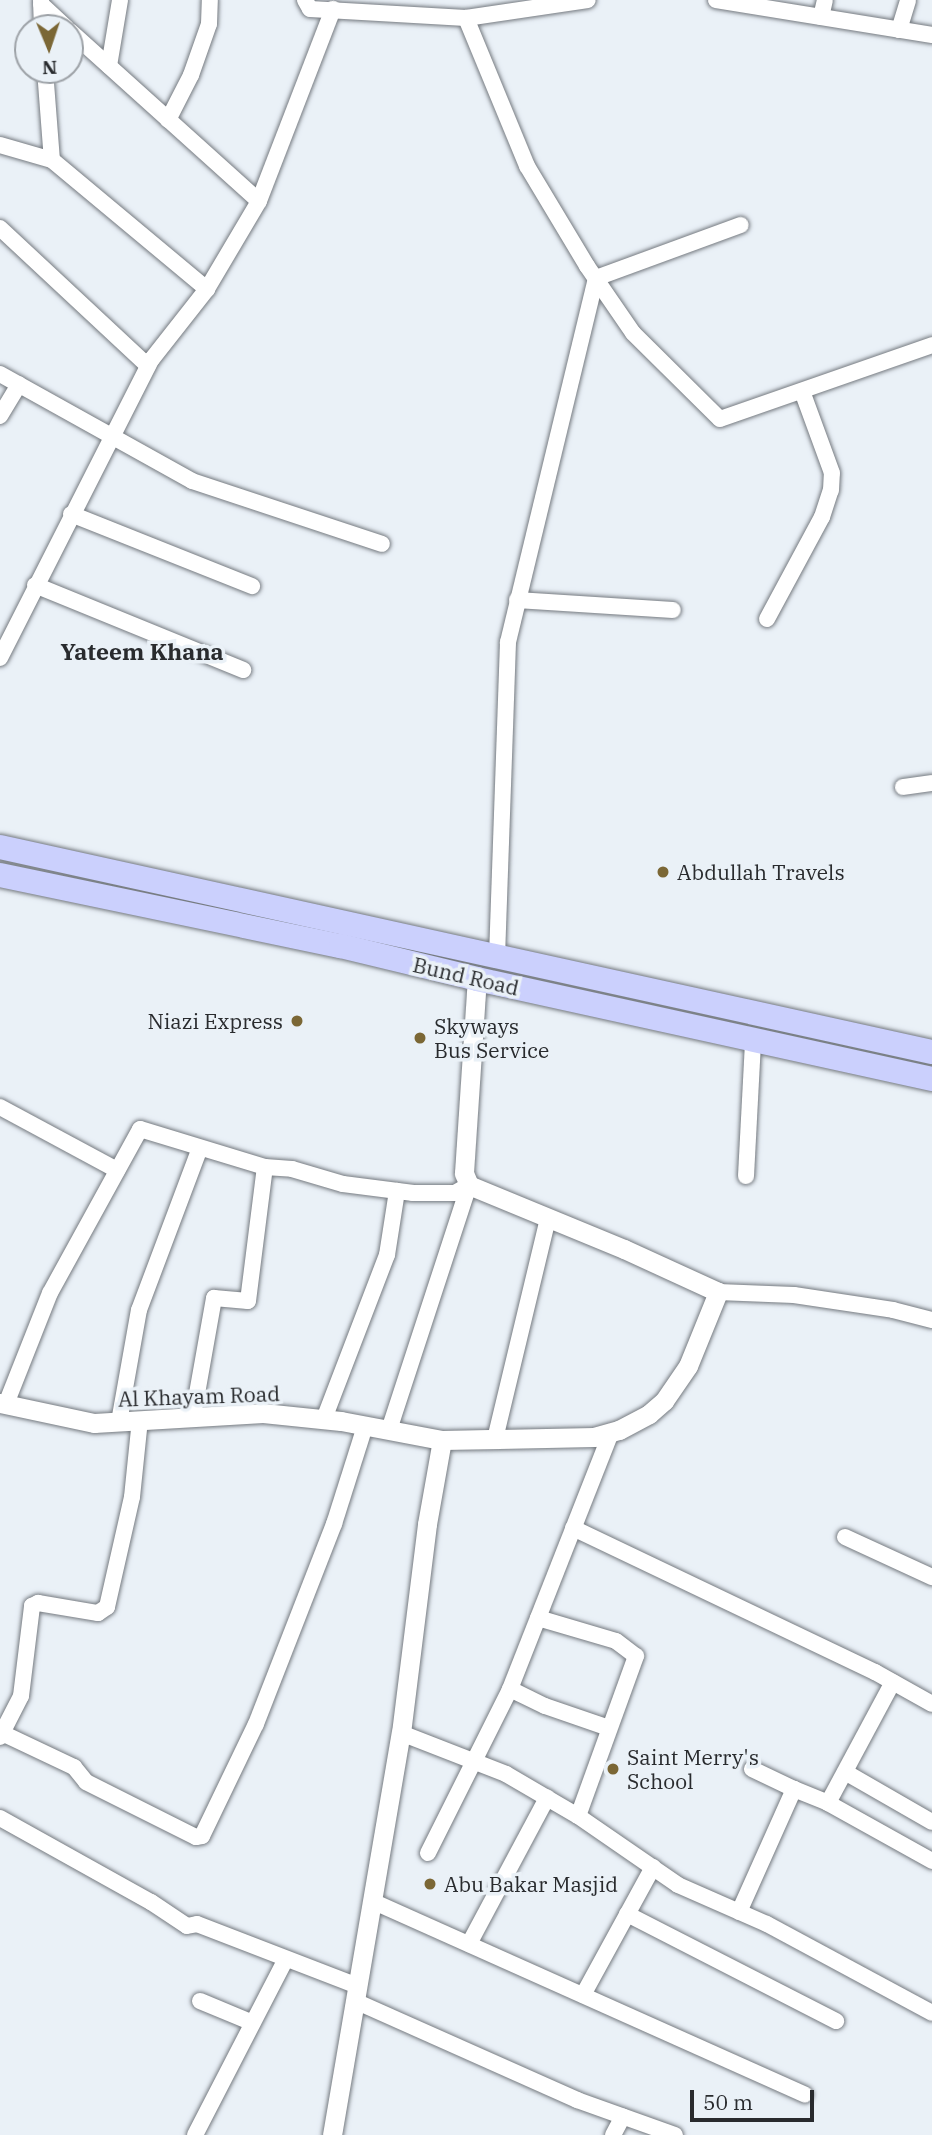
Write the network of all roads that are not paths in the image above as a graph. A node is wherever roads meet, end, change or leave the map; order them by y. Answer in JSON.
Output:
{"nodes":[{"id":1,"x":120,"y":0,"type":"edge"},
{"id":2,"x":210,"y":0,"type":"edge"},
{"id":3,"x":305,"y":0,"type":"edge"},
{"id":4,"x":588,"y":0,"type":"edge"},
{"id":5,"x":825,"y":0,"type":"edge"},
{"id":6,"x":908,"y":0,"type":"edge"},
{"id":7,"x":724,"y":1,"type":"edge"},
{"id":8,"x":428,"y":8,"type":"edge"},
{"id":9,"x":333,"y":9,"type":"junction"},
{"id":10,"x":821,"y":17,"type":"junction"},
{"id":11,"x":466,"y":18,"type":"junction"},
{"id":12,"x":899,"y":30,"type":"junction"},
{"id":13,"x":932,"y":35,"type":"edge"},
{"id":14,"x":84,"y":44,"type":"edge"},
{"id":15,"x":108,"y":66,"type":"junction"},
{"id":16,"x":46,"y":84,"type":"edge"},
{"id":17,"x":168,"y":120,"type":"junction"},
{"id":18,"x":0,"y":145,"type":"edge"},
{"id":19,"x":52,"y":160,"type":"junction"},
{"id":20,"x":259,"y":201,"type":"junction"},
{"id":21,"x":741,"y":225,"type":"dead end"},
{"id":22,"x":0,"y":228,"type":"edge"},
{"id":23,"x":596,"y":278,"type":"junction"},
{"id":24,"x":206,"y":289,"type":"junction"},
{"id":25,"x":932,"y":345,"type":"edge"},
{"id":26,"x":148,"y":366,"type":"junction"},
{"id":27,"x":0,"y":374,"type":"edge"},
{"id":28,"x":19,"y":384,"type":"junction"},
{"id":29,"x":802,"y":391,"type":"junction"},
{"id":30,"x":0,"y":416,"type":"edge"},
{"id":31,"x":111,"y":435,"type":"junction"},
{"id":32,"x":71,"y":514,"type":"junction"},
{"id":33,"x":382,"y":544,"type":"dead end"},
{"id":34,"x":35,"y":585,"type":"junction"},
{"id":35,"x":253,"y":586,"type":"dead end"},
{"id":36,"x":517,"y":600,"type":"junction"},
{"id":37,"x":673,"y":610,"type":"dead end"},
{"id":38,"x":767,"y":619,"type":"dead end"},
{"id":39,"x":0,"y":657,"type":"edge"},
{"id":40,"x":243,"y":670,"type":"dead end"},
{"id":41,"x":932,"y":783,"type":"edge"},
{"id":42,"x":903,"y":787,"type":"dead end"},
{"id":43,"x":0,"y":847,"type":"edge"},
{"id":44,"x":3,"y":880,"type":"edge"},
{"id":45,"x":498,"y":957,"type":"junction"},
{"id":46,"x":477,"y":979,"type":"junction"},
{"id":47,"x":753,"y":1041,"type":"junction"},
{"id":48,"x":932,"y":1052,"type":"edge"},
{"id":49,"x":932,"y":1079,"type":"edge"},
{"id":50,"x":0,"y":1107,"type":"edge"},
{"id":51,"x":200,"y":1148,"type":"junction"},
{"id":52,"x":265,"y":1167,"type":"junction"},
{"id":53,"x":117,"y":1170,"type":"junction"},
{"id":54,"x":746,"y":1176,"type":"dead end"},
{"id":55,"x":469,"y":1185,"type":"junction"},
{"id":56,"x":397,"y":1191,"type":"junction"},
{"id":57,"x":548,"y":1218,"type":"junction"},
{"id":58,"x":718,"y":1292,"type":"junction"},
{"id":59,"x":932,"y":1320,"type":"edge"},
{"id":60,"x":3,"y":1403,"type":"edge"},
{"id":61,"x":193,"y":1416,"type":"junction"},
{"id":62,"x":324,"y":1419,"type":"junction"},
{"id":63,"x":140,"y":1420,"type":"junction"},
{"id":64,"x":119,"y":1422,"type":"junction"},
{"id":65,"x":365,"y":1426,"type":"junction"},
{"id":66,"x":389,"y":1430,"type":"junction"},
{"id":67,"x":611,"y":1432,"type":"junction"},
{"id":68,"x":495,"y":1439,"type":"junction"},
{"id":69,"x":442,"y":1440,"type":"junction"},
{"id":70,"x":573,"y":1528,"type":"junction"},
{"id":71,"x":845,"y":1537,"type":"dead end"},
{"id":72,"x":932,"y":1577,"type":"edge"},
{"id":73,"x":538,"y":1618,"type":"junction"},
{"id":74,"x":893,"y":1682,"type":"junction"},
{"id":75,"x":510,"y":1689,"type":"junction"},
{"id":76,"x":932,"y":1704,"type":"edge"},
{"id":77,"x":609,"y":1728,"type":"junction"},
{"id":78,"x":401,"y":1732,"type":"junction"},
{"id":79,"x":1,"y":1735,"type":"edge"},
{"id":80,"x":474,"y":1760,"type":"junction"},
{"id":81,"x":752,"y":1769,"type":"dead end"},
{"id":82,"x":845,"y":1772,"type":"junction"},
{"id":83,"x":794,"y":1789,"type":"junction"},
{"id":84,"x":547,"y":1798,"type":"junction"},
{"id":85,"x":828,"y":1803,"type":"junction"},
{"id":86,"x":578,"y":1816,"type":"junction"},
{"id":87,"x":0,"y":1818,"type":"edge"},
{"id":88,"x":932,"y":1822,"type":"edge"},
{"id":89,"x":428,"y":1853,"type":"dead end"},
{"id":90,"x":932,"y":1861,"type":"edge"},
{"id":91,"x":653,"y":1867,"type":"junction"},
{"id":92,"x":372,"y":1901,"type":"junction"},
{"id":93,"x":739,"y":1912,"type":"junction"},
{"id":94,"x":627,"y":1914,"type":"junction"},
{"id":95,"x":469,"y":1944,"type":"junction"},
{"id":96,"x":286,"y":1958,"type":"junction"},
{"id":97,"x":356,"y":1994,"type":"junction"},
{"id":98,"x":583,"y":1995,"type":"junction"},
{"id":99,"x":200,"y":2001,"type":"dead end"},
{"id":100,"x":932,"y":2013,"type":"edge"},
{"id":101,"x":835,"y":2021,"type":"dead end"},
{"id":102,"x":253,"y":2022,"type":"junction"},
{"id":103,"x":805,"y":2095,"type":"dead end"},
{"id":104,"x":623,"y":2116,"type":"junction"},
{"id":105,"x":195,"y":2135,"type":"edge"},
{"id":106,"x":332,"y":2135,"type":"edge"},
{"id":107,"x":613,"y":2135,"type":"edge"},
{"id":108,"x":675,"y":2135,"type":"edge"}],
"edges":[{"from":1,"to":15,"type":"street"},
{"from":2,"to":17,"type":"street"},
{"from":3,"to":9,"type":"street"},
{"from":4,"to":11,"type":"street"},
{"from":5,"to":10,"type":"street"},
{"from":6,"to":12,"type":"street"},
{"from":7,"to":10,"type":"street"},
{"from":8,"to":9,"type":"street"},
{"from":8,"to":11,"type":"street"},
{"from":9,"to":20,"type":"street"},
{"from":10,"to":12,"type":"street"},
{"from":11,"to":23,"type":"street"},
{"from":12,"to":13,"type":"street"},
{"from":14,"to":15,"type":"street"},
{"from":15,"to":17,"type":"street"},
{"from":16,"to":19,"type":"street"},
{"from":17,"to":20,"type":"street"},
{"from":18,"to":19,"type":"street"},
{"from":19,"to":24,"type":"street"},
{"from":20,"to":24,"type":"street"},
{"from":21,"to":23,"type":"street"},
{"from":22,"to":26,"type":"street"},
{"from":23,"to":29,"type":"street"},
{"from":23,"to":36,"type":"street"},
{"from":24,"to":26,"type":"street"},
{"from":25,"to":29,"type":"street"},
{"from":26,"to":31,"type":"street"},
{"from":27,"to":28,"type":"street"},
{"from":28,"to":30,"type":"street"},
{"from":28,"to":31,"type":"street"},
{"from":29,"to":38,"type":"street"},
{"from":31,"to":32,"type":"street"},
{"from":31,"to":33,"type":"street"},
{"from":32,"to":34,"type":"street"},
{"from":32,"to":35,"type":"street"},
{"from":34,"to":39,"type":"street"},
{"from":34,"to":40,"type":"street"},
{"from":36,"to":37,"type":"street"},
{"from":36,"to":45,"type":"street"},
{"from":41,"to":42,"type":"street"},
{"from":43,"to":45,"type":"main road","name":"Bund Road"},
{"from":44,"to":46,"type":"main road","name":"Bund Road"},
{"from":45,"to":48,"type":"main road","name":"Bund Road"},
{"from":46,"to":47,"type":"main road","name":"Bund Road"},
{"from":46,"to":55,"type":"street"},
{"from":47,"to":49,"type":"main road","name":"Bund Road"},
{"from":47,"to":54,"type":"street"},
{"from":50,"to":53,"type":"street"},
{"from":51,"to":52,"type":"street"},
{"from":51,"to":53,"type":"street"},
{"from":51,"to":64,"type":"street"},
{"from":52,"to":56,"type":"street"},
{"from":52,"to":61,"type":"street"},
{"from":53,"to":60,"type":"street"},
{"from":55,"to":56,"type":"street"},
{"from":55,"to":57,"type":"street"},
{"from":55,"to":66,"type":"street"},
{"from":56,"to":62,"type":"street"},
{"from":57,"to":58,"type":"street"},
{"from":57,"to":68,"type":"street"},
{"from":58,"to":59,"type":"street"},
{"from":58,"to":67,"type":"street","name":"Al Khayam Road"},
{"from":60,"to":64,"type":"street","name":"Al Khayam Road"},
{"from":61,"to":62,"type":"street","name":"Al Khayam Road"},
{"from":61,"to":63,"type":"street","name":"Al Khayam Road"},
{"from":62,"to":65,"type":"street","name":"Al Khayam Road"},
{"from":63,"to":64,"type":"street","name":"Al Khayam Road"},
{"from":63,"to":79,"type":"street"},
{"from":65,"to":66,"type":"street","name":"Al Khayam Road"},
{"from":65,"to":79,"type":"street"},
{"from":66,"to":69,"type":"street","name":"Al Khayam Road"},
{"from":67,"to":68,"type":"street","name":"Al Khayam Road"},
{"from":67,"to":70,"type":"street"},
{"from":68,"to":69,"type":"street","name":"Al Khayam Road"},
{"from":69,"to":78,"type":"street"},
{"from":70,"to":73,"type":"street"},
{"from":70,"to":74,"type":"street"},
{"from":71,"to":72,"type":"street"},
{"from":73,"to":75,"type":"street"},
{"from":73,"to":77,"type":"street"},
{"from":74,"to":76,"type":"street"},
{"from":74,"to":82,"type":"street"},
{"from":75,"to":77,"type":"street"},
{"from":75,"to":80,"type":"street"},
{"from":77,"to":86,"type":"street"},
{"from":78,"to":80,"type":"street"},
{"from":78,"to":92,"type":"street"},
{"from":80,"to":84,"type":"street"},
{"from":80,"to":89,"type":"street"},
{"from":81,"to":83,"type":"street"},
{"from":82,"to":85,"type":"street"},
{"from":82,"to":88,"type":"street"},
{"from":83,"to":85,"type":"street"},
{"from":83,"to":93,"type":"street"},
{"from":84,"to":86,"type":"street"},
{"from":84,"to":95,"type":"street"},
{"from":85,"to":90,"type":"street"},
{"from":86,"to":91,"type":"street"},
{"from":87,"to":96,"type":"street"},
{"from":91,"to":93,"type":"street"},
{"from":91,"to":94,"type":"street"},
{"from":92,"to":95,"type":"street"},
{"from":92,"to":97,"type":"street"},
{"from":93,"to":100,"type":"street"},
{"from":94,"to":98,"type":"street"},
{"from":94,"to":101,"type":"street"},
{"from":95,"to":98,"type":"street"},
{"from":96,"to":97,"type":"street"},
{"from":96,"to":102,"type":"street"},
{"from":97,"to":104,"type":"street"},
{"from":97,"to":106,"type":"street"},
{"from":98,"to":103,"type":"street"},
{"from":99,"to":102,"type":"street"},
{"from":102,"to":105,"type":"street"},
{"from":104,"to":107,"type":"street"},
{"from":104,"to":108,"type":"street"}]}
